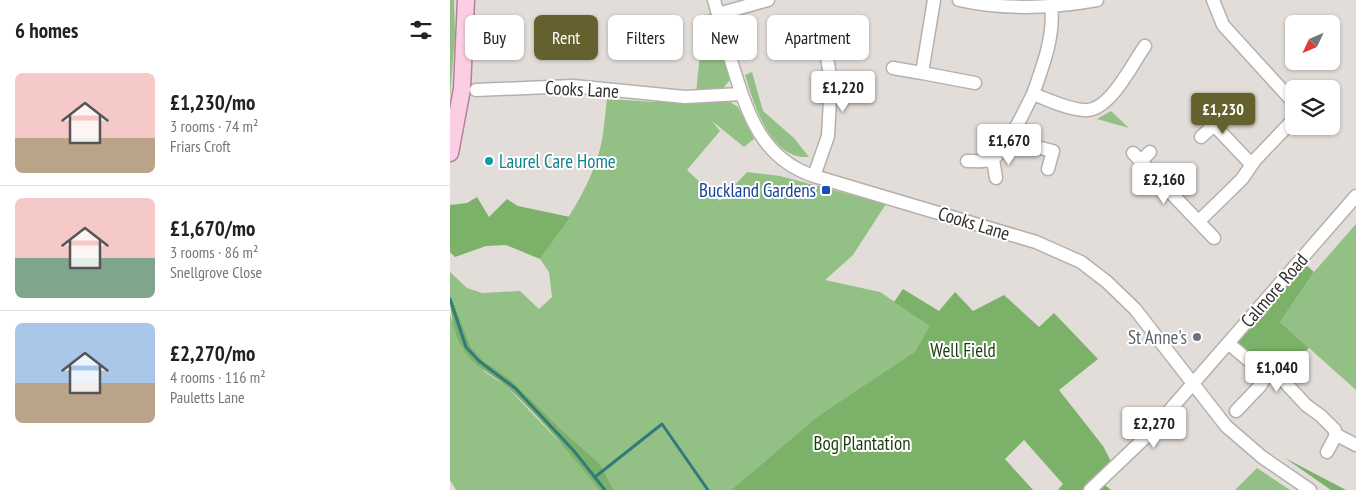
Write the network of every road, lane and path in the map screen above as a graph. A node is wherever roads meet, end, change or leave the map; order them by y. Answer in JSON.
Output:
{"nodes":[{"id":1,"x":466,"y":0,"type":"edge"},
{"id":2,"x":714,"y":0,"type":"edge"},
{"id":3,"x":768,"y":0,"type":"edge"},
{"id":4,"x":934,"y":0,"type":"edge"},
{"id":5,"x":959,"y":0,"type":"edge"},
{"id":6,"x":1097,"y":0,"type":"edge"},
{"id":7,"x":1213,"y":0,"type":"edge"},
{"id":8,"x":1051,"y":5,"type":"junction"},
{"id":9,"x":718,"y":14,"type":"junction"},
{"id":10,"x":1145,"y":46,"type":"dead end"},
{"id":11,"x":827,"y":60,"type":"edge"},
{"id":12,"x":893,"y":68,"type":"dead end"},
{"id":13,"x":922,"y":73,"type":"junction"},
{"id":14,"x":975,"y":83,"type":"dead end"},
{"id":15,"x":481,"y":93,"type":"dead end"},
{"id":16,"x":1285,"y":93,"type":"edge"},
{"id":17,"x":741,"y":94,"type":"junction"},
{"id":18,"x":1032,"y":94,"type":"junction"},
{"id":19,"x":1227,"y":113,"type":"dead end"},
{"id":20,"x":1214,"y":125,"type":"junction"},
{"id":21,"x":1285,"y":128,"type":"edge"},
{"id":22,"x":1201,"y":137,"type":"dead end"},
{"id":23,"x":1008,"y":140,"type":"junction"},
{"id":24,"x":450,"y":152,"type":"edge"},
{"id":25,"x":1141,"y":155,"type":"dead end"},
{"id":26,"x":992,"y":159,"type":"junction"},
{"id":27,"x":967,"y":161,"type":"dead end"},
{"id":28,"x":1251,"y":164,"type":"junction"},
{"id":29,"x":1048,"y":169,"type":"dead end"},
{"id":30,"x":814,"y":176,"type":"junction"},
{"id":31,"x":996,"y":178,"type":"dead end"},
{"id":32,"x":1356,"y":196,"type":"edge"},
{"id":33,"x":1199,"y":221,"type":"junction"},
{"id":34,"x":1214,"y":238,"type":"dead end"},
{"id":35,"x":1228,"y":343,"type":"junction"},
{"id":36,"x":1268,"y":373,"type":"junction"},
{"id":37,"x":1193,"y":384,"type":"junction"},
{"id":38,"x":1236,"y":411,"type":"dead end"},
{"id":39,"x":1335,"y":434,"type":"junction"},
{"id":40,"x":1356,"y":445,"type":"edge"},
{"id":41,"x":1328,"y":452,"type":"dead end"},
{"id":42,"x":1090,"y":490,"type":"edge"},
{"id":43,"x":1310,"y":490,"type":"edge"}],
"edges":[{"from":1,"to":24,"type":"main road"},
{"from":2,"to":9,"type":"street","name":"Cooks Lane"},
{"from":3,"to":9,"type":"street"},
{"from":4,"to":13,"type":"street"},
{"from":5,"to":8,"type":"street"},
{"from":6,"to":8,"type":"street"},
{"from":7,"to":16,"type":"street"},
{"from":8,"to":18,"type":"street"},
{"from":9,"to":17,"type":"street","name":"Cooks Lane"},
{"from":10,"to":18,"type":"street"},
{"from":11,"to":30,"type":"street"},
{"from":12,"to":13,"type":"street"},
{"from":13,"to":14,"type":"street"},
{"from":15,"to":17,"type":"street","name":"Cooks Lane"},
{"from":17,"to":30,"type":"street","name":"Cooks Lane"},
{"from":18,"to":23,"type":"street"},
{"from":19,"to":20,"type":"street"},
{"from":20,"to":22,"type":"street"},
{"from":20,"to":28,"type":"street"},
{"from":21,"to":28,"type":"street"},
{"from":23,"to":26,"type":"street"},
{"from":23,"to":29,"type":"street"},
{"from":25,"to":33,"type":"street"},
{"from":26,"to":27,"type":"street"},
{"from":26,"to":31,"type":"street"},
{"from":28,"to":33,"type":"street"},
{"from":30,"to":37,"type":"street","name":"Cooks Lane"},
{"from":32,"to":35,"type":"street","name":"Calmore Road"},
{"from":33,"to":34,"type":"street"},
{"from":35,"to":36,"type":"street"},
{"from":35,"to":37,"type":"street","name":"Calmore Road"},
{"from":36,"to":38,"type":"street"},
{"from":36,"to":39,"type":"street"},
{"from":37,"to":42,"type":"street","name":"Calmore Road"},
{"from":37,"to":43,"type":"street","name":"Cooks Lane"},
{"from":39,"to":40,"type":"street"},
{"from":39,"to":41,"type":"street"}]}
